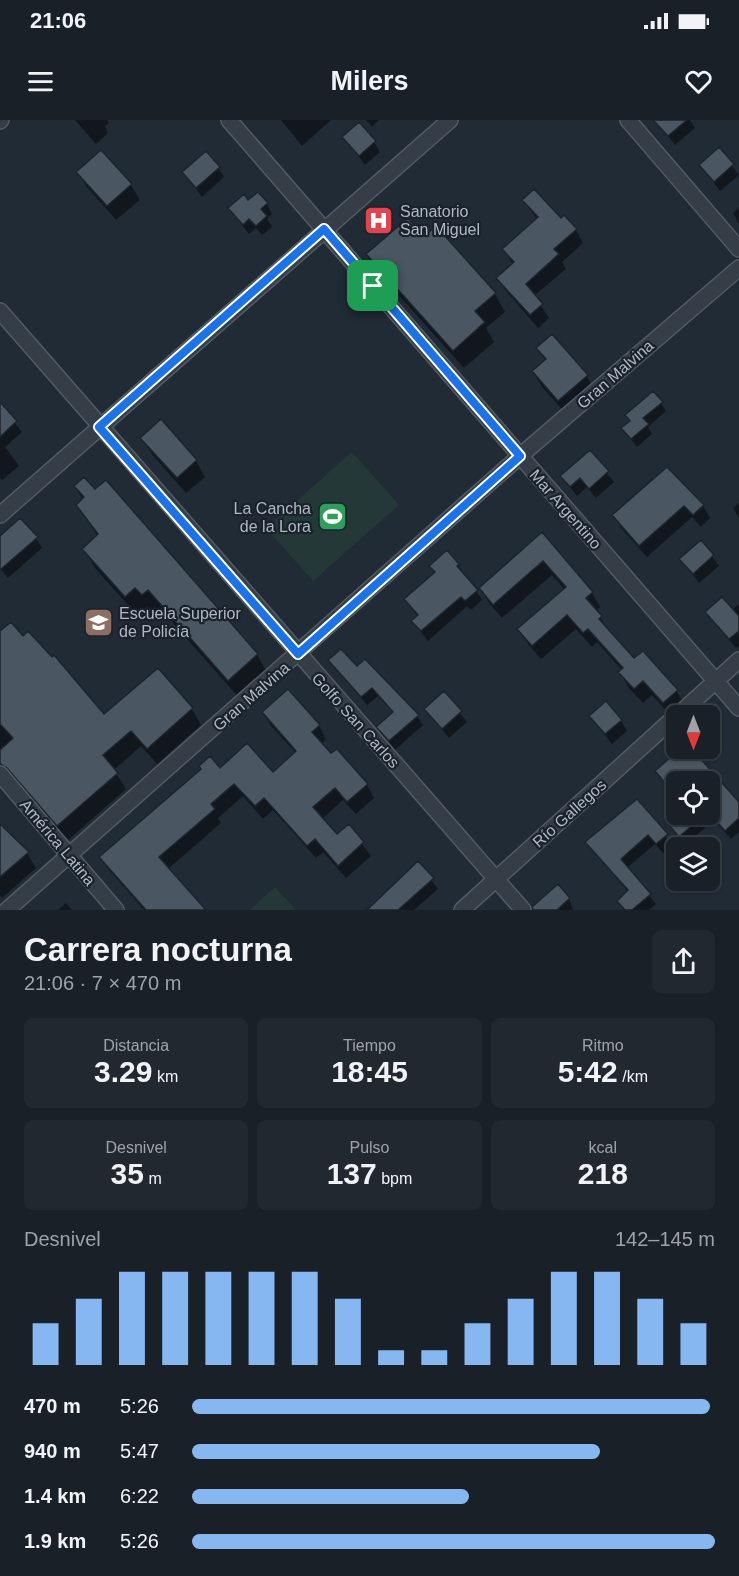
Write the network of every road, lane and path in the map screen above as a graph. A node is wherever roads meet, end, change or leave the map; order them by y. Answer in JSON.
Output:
{"nodes":[{"id":1,"x":229,"y":120,"type":"edge"},
{"id":2,"x":450,"y":120,"type":"edge"},
{"id":3,"x":628,"y":120,"type":"edge"},
{"id":4,"x":324,"y":229,"type":"junction"},
{"id":5,"x":739,"y":249,"type":"edge"},
{"id":6,"x":739,"y":268,"type":"edge"},
{"id":7,"x":0,"y":311,"type":"edge"},
{"id":8,"x":99,"y":427,"type":"junction"},
{"id":9,"x":520,"y":456,"type":"junction"},
{"id":10,"x":0,"y":515,"type":"edge"},
{"id":11,"x":298,"y":654,"type":"junction"},
{"id":12,"x":739,"y":660,"type":"edge"},
{"id":13,"x":716,"y":680,"type":"junction"},
{"id":14,"x":689,"y":705,"type":"edge"},
{"id":15,"x":739,"y":708,"type":"edge"},
{"id":16,"x":666,"y":726,"type":"edge"},
{"id":17,"x":0,"y":774,"type":"edge"},
{"id":18,"x":69,"y":856,"type":"junction"},
{"id":19,"x":497,"y":879,"type":"junction"},
{"id":20,"x":7,"y":910,"type":"edge"},
{"id":21,"x":116,"y":910,"type":"edge"},
{"id":22,"x":462,"y":910,"type":"edge"},
{"id":23,"x":523,"y":910,"type":"edge"}],
"edges":[{"from":1,"to":4,"type":"street","name":"Mar Argentino"},
{"from":2,"to":4,"type":"street"},
{"from":3,"to":5,"type":"street"},
{"from":4,"to":8,"type":"street"},
{"from":4,"to":9,"type":"street","name":"Mar Argentino"},
{"from":6,"to":9,"type":"street","name":"Gran Malvina"},
{"from":7,"to":8,"type":"street","name":"Golfo San Carlos"},
{"from":8,"to":10,"type":"street"},
{"from":8,"to":11,"type":"street","name":"Golfo San Carlos"},
{"from":9,"to":11,"type":"street","name":"Gran Malvina"},
{"from":9,"to":13,"type":"street","name":"Mar Argentino"},
{"from":11,"to":18,"type":"street","name":"Gran Malvina"},
{"from":11,"to":19,"type":"street","name":"Golfo San Carlos"},
{"from":12,"to":13,"type":"street","name":"Río Gallegos"},
{"from":13,"to":14,"type":"street","name":"Río Gallegos"},
{"from":13,"to":15,"type":"street","name":"Mar Argentino"},
{"from":16,"to":19,"type":"street","name":"Río Gallegos"},
{"from":17,"to":18,"type":"street","name":"América Latina"},
{"from":18,"to":20,"type":"street","name":"Gran Malvina"},
{"from":18,"to":21,"type":"street","name":"América Latina"},
{"from":19,"to":22,"type":"street","name":"Río Gallegos"},
{"from":19,"to":23,"type":"street","name":"Golfo San Carlos"}]}
